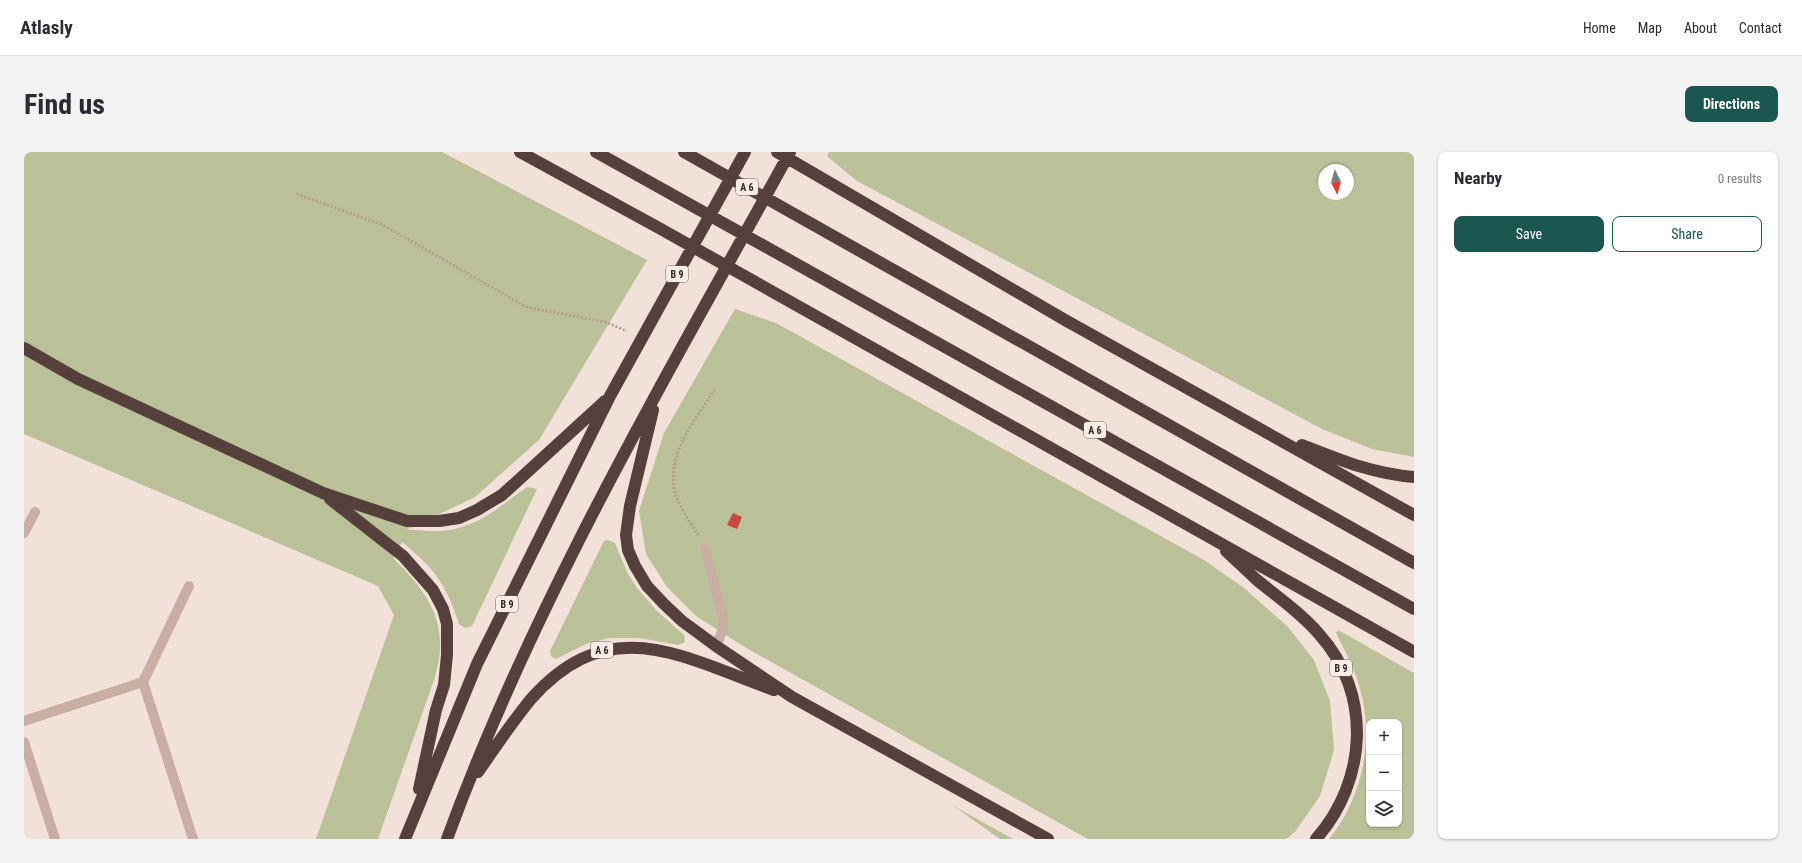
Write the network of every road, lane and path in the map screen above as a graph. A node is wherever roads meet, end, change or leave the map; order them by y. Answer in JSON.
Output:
{"nodes":[{"id":1,"x":520,"y":152,"type":"edge"},
{"id":2,"x":596,"y":152,"type":"edge"},
{"id":3,"x":684,"y":152,"type":"edge"},
{"id":4,"x":744,"y":152,"type":"edge"},
{"id":5,"x":777,"y":152,"type":"edge"},
{"id":6,"x":790,"y":152,"type":"edge"},
{"id":7,"x":297,"y":194,"type":"dead end"},
{"id":8,"x":642,"y":337,"type":"junction"},
{"id":9,"x":24,"y":348,"type":"edge"},
{"id":10,"x":715,"y":389,"type":"dead end"},
{"id":11,"x":657,"y":393,"type":"junction"},
{"id":12,"x":610,"y":396,"type":"junction"},
{"id":13,"x":1263,"y":430,"type":"junction"},
{"id":14,"x":1414,"y":477,"type":"edge"},
{"id":15,"x":323,"y":493,"type":"junction"},
{"id":16,"x":35,"y":512,"type":"dead end"},
{"id":17,"x":1414,"y":515,"type":"edge"},
{"id":18,"x":24,"y":533,"type":"edge"},
{"id":19,"x":1212,"y":538,"type":"junction"},
{"id":20,"x":705,"y":548,"type":"joint"},
{"id":21,"x":1414,"y":563,"type":"edge"},
{"id":22,"x":189,"y":586,"type":"dead end"},
{"id":23,"x":1414,"y":608,"type":"edge"},
{"id":24,"x":716,"y":646,"type":"junction"},
{"id":25,"x":1414,"y":652,"type":"edge"},
{"id":26,"x":143,"y":682,"type":"junction"},
{"id":27,"x":792,"y":697,"type":"junction"},
{"id":28,"x":24,"y":721,"type":"edge"},
{"id":29,"x":24,"y":742,"type":"edge"},
{"id":30,"x":465,"y":790,"type":"junction"},
{"id":31,"x":413,"y":817,"type":"junction"},
{"id":32,"x":55,"y":839,"type":"edge"},
{"id":33,"x":193,"y":839,"type":"edge"},
{"id":34,"x":405,"y":839,"type":"edge"},
{"id":35,"x":447,"y":839,"type":"edge"},
{"id":36,"x":1048,"y":839,"type":"edge"},
{"id":37,"x":1316,"y":839,"type":"edge"}],
"edges":[{"from":1,"to":19,"type":"highway"},
{"from":2,"to":23,"type":"highway","number":"A 6"},
{"from":3,"to":21,"type":"highway","number":"A 6"},
{"from":4,"to":8,"type":"highway","number":"B 9"},
{"from":5,"to":13,"type":"highway"},
{"from":6,"to":11,"type":"highway"},
{"from":7,"to":8,"type":"path"},
{"from":8,"to":12,"type":"highway","number":"B 9"},
{"from":9,"to":15,"type":"highway"},
{"from":10,"to":20,"type":"path"},
{"from":11,"to":24,"type":"highway"},
{"from":11,"to":30,"type":"highway"},
{"from":12,"to":15,"type":"highway"},
{"from":12,"to":31,"type":"highway","number":"B 9"},
{"from":13,"to":14,"type":"highway"},
{"from":13,"to":17,"type":"highway"},
{"from":15,"to":31,"type":"highway","number":"B 9"},
{"from":16,"to":18,"type":"lane"},
{"from":19,"to":25,"type":"highway"},
{"from":19,"to":37,"type":"highway","number":"B 9"},
{"from":20,"to":24,"type":"lane"},
{"from":22,"to":26,"type":"lane"},
{"from":24,"to":27,"type":"highway"},
{"from":26,"to":28,"type":"lane"},
{"from":26,"to":33,"type":"lane"},
{"from":27,"to":30,"type":"highway","number":"A 6"},
{"from":27,"to":36,"type":"highway"},
{"from":29,"to":32,"type":"lane"},
{"from":30,"to":35,"type":"highway"},
{"from":31,"to":34,"type":"highway","number":"B 9"}]}
